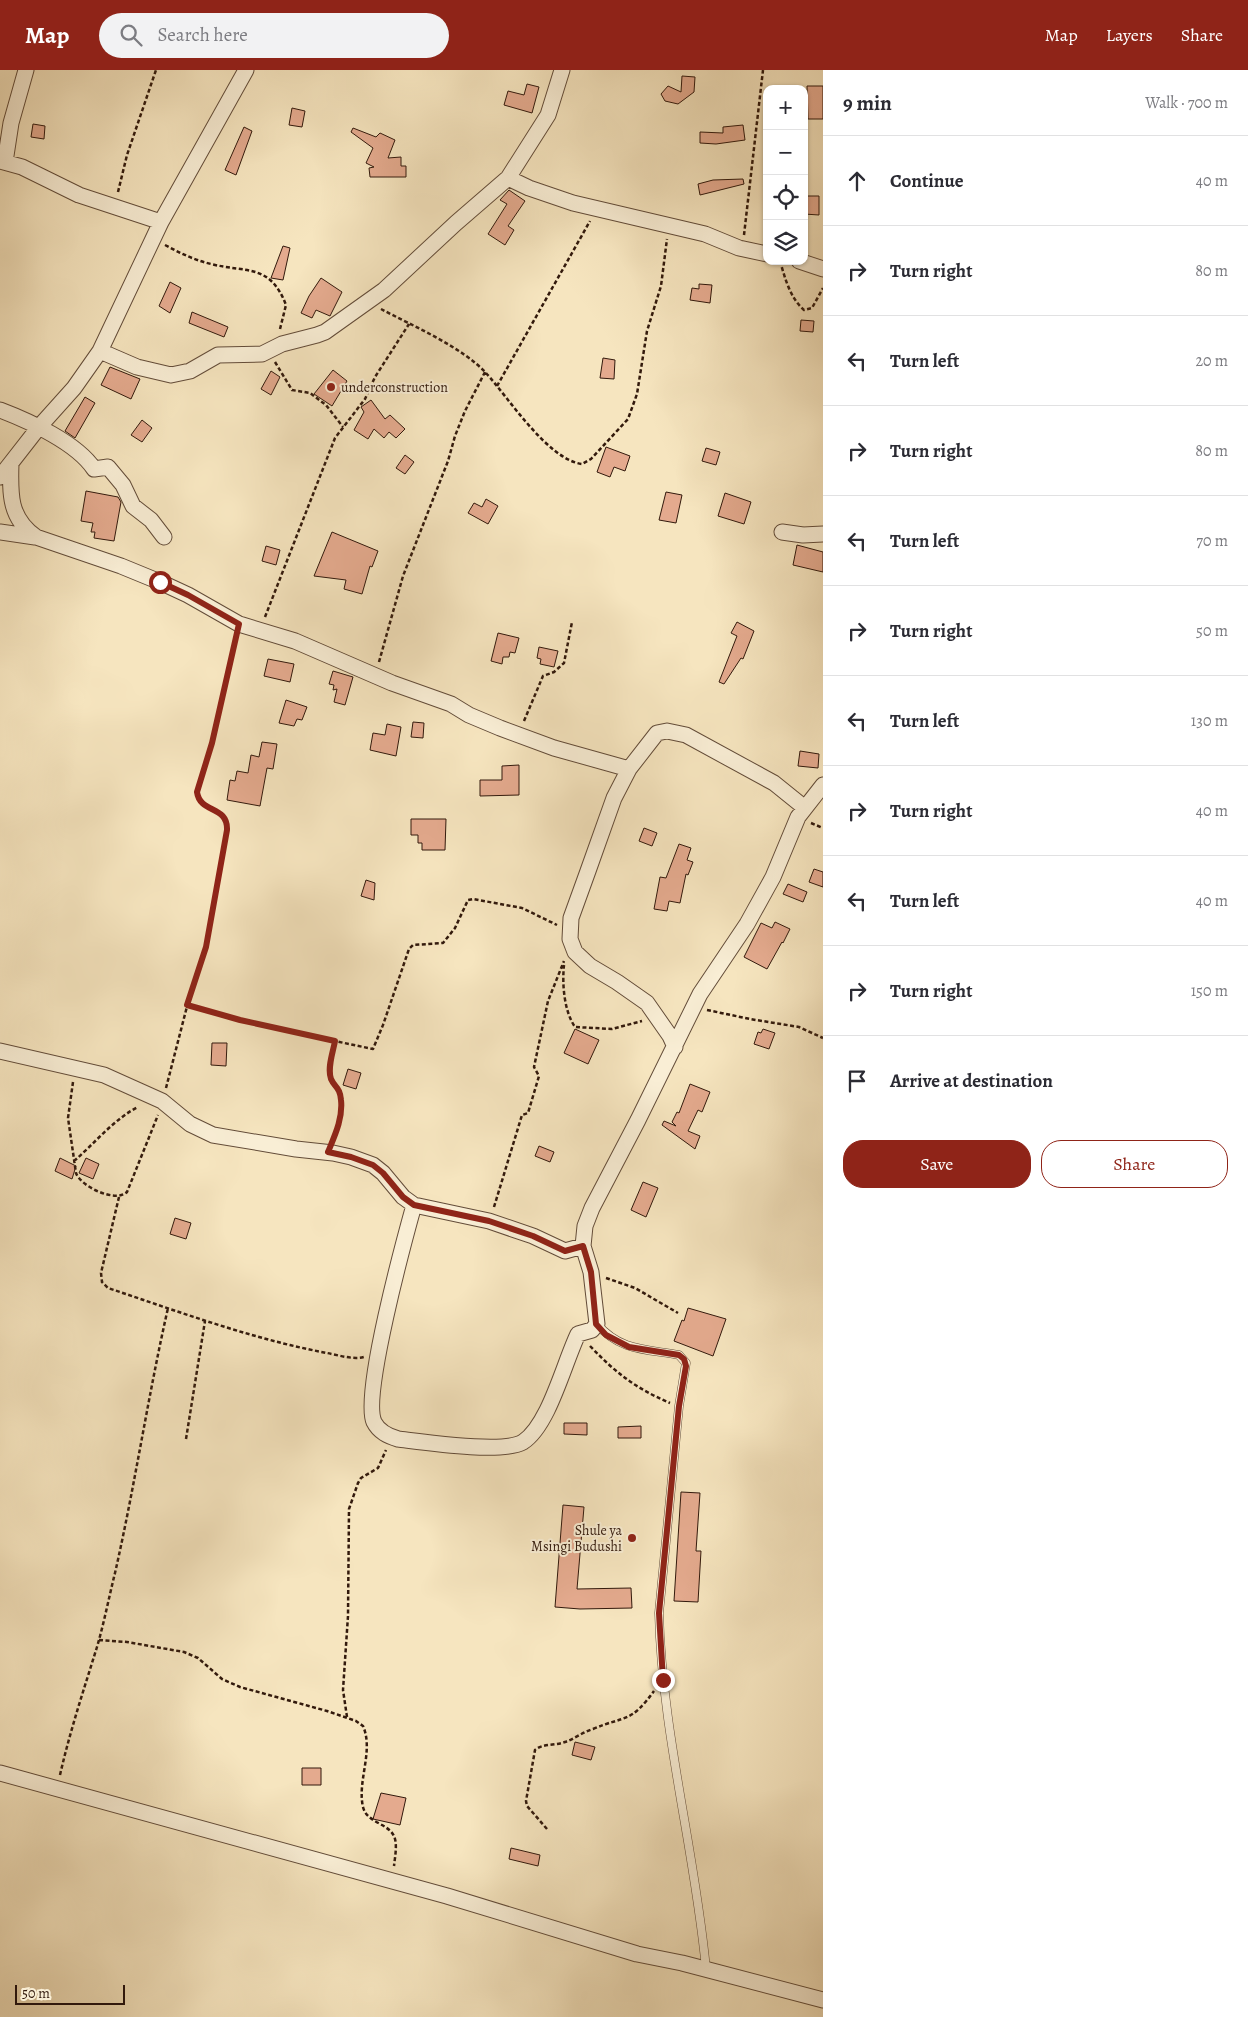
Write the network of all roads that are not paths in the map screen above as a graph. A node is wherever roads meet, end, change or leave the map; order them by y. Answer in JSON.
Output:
{"nodes":[{"id":1,"x":26,"y":70,"type":"edge"},
{"id":2,"x":246,"y":70,"type":"edge"},
{"id":3,"x":562,"y":70,"type":"edge"},
{"id":4,"x":3,"y":161,"type":"edge"},
{"id":5,"x":508,"y":178,"type":"junction"},
{"id":6,"x":161,"y":222,"type":"junction"},
{"id":7,"x":763,"y":253,"type":"edge"},
{"id":8,"x":808,"y":264,"type":"edge"},
{"id":9,"x":823,"y":269,"type":"edge"},
{"id":10,"x":100,"y":351,"type":"junction"},
{"id":11,"x":0,"y":410,"type":"edge"},
{"id":12,"x":39,"y":427,"type":"junction"},
{"id":13,"x":12,"y":463,"type":"junction"},
{"id":14,"x":0,"y":478,"type":"edge"},
{"id":15,"x":0,"y":532,"type":"edge"},
{"id":16,"x":782,"y":532,"type":"dead end"},
{"id":17,"x":823,"y":534,"type":"edge"},
{"id":18,"x":164,"y":537,"type":"dead end"},
{"id":19,"x":36,"y":538,"type":"junction"},
{"id":20,"x":629,"y":769,"type":"junction"},
{"id":21,"x":823,"y":785,"type":"edge"},
{"id":22,"x":805,"y":808,"type":"junction"},
{"id":23,"x":675,"y":1047,"type":"junction"},
{"id":24,"x":0,"y":1051,"type":"edge"},
{"id":25,"x":414,"y":1205,"type":"junction"},
{"id":26,"x":583,"y":1246,"type":"junction"},
{"id":27,"x":596,"y":1324,"type":"junction"},
{"id":28,"x":0,"y":1773,"type":"edge"},
{"id":29,"x":706,"y":1969,"type":"junction"},
{"id":30,"x":823,"y":2000,"type":"edge"}],
"edges":[{"from":1,"to":4,"type":"street"},
{"from":2,"to":6,"type":"street"},
{"from":3,"to":5,"type":"street"},
{"from":4,"to":6,"type":"street"},
{"from":5,"to":7,"type":"street"},
{"from":5,"to":10,"type":"street"},
{"from":6,"to":10,"type":"street"},
{"from":8,"to":9,"type":"street"},
{"from":10,"to":12,"type":"street"},
{"from":11,"to":12,"type":"street"},
{"from":12,"to":13,"type":"street"},
{"from":12,"to":18,"type":"street"},
{"from":13,"to":14,"type":"street"},
{"from":13,"to":19,"type":"street"},
{"from":15,"to":19,"type":"street"},
{"from":16,"to":17,"type":"street"},
{"from":19,"to":20,"type":"street"},
{"from":20,"to":22,"type":"street"},
{"from":20,"to":23,"type":"street"},
{"from":21,"to":22,"type":"street"},
{"from":22,"to":23,"type":"street"},
{"from":23,"to":26,"type":"street"},
{"from":24,"to":25,"type":"street"},
{"from":25,"to":26,"type":"street"},
{"from":25,"to":27,"type":"street"},
{"from":26,"to":27,"type":"street"},
{"from":27,"to":29,"type":"lane"},
{"from":28,"to":29,"type":"street"},
{"from":29,"to":30,"type":"street"}]}
